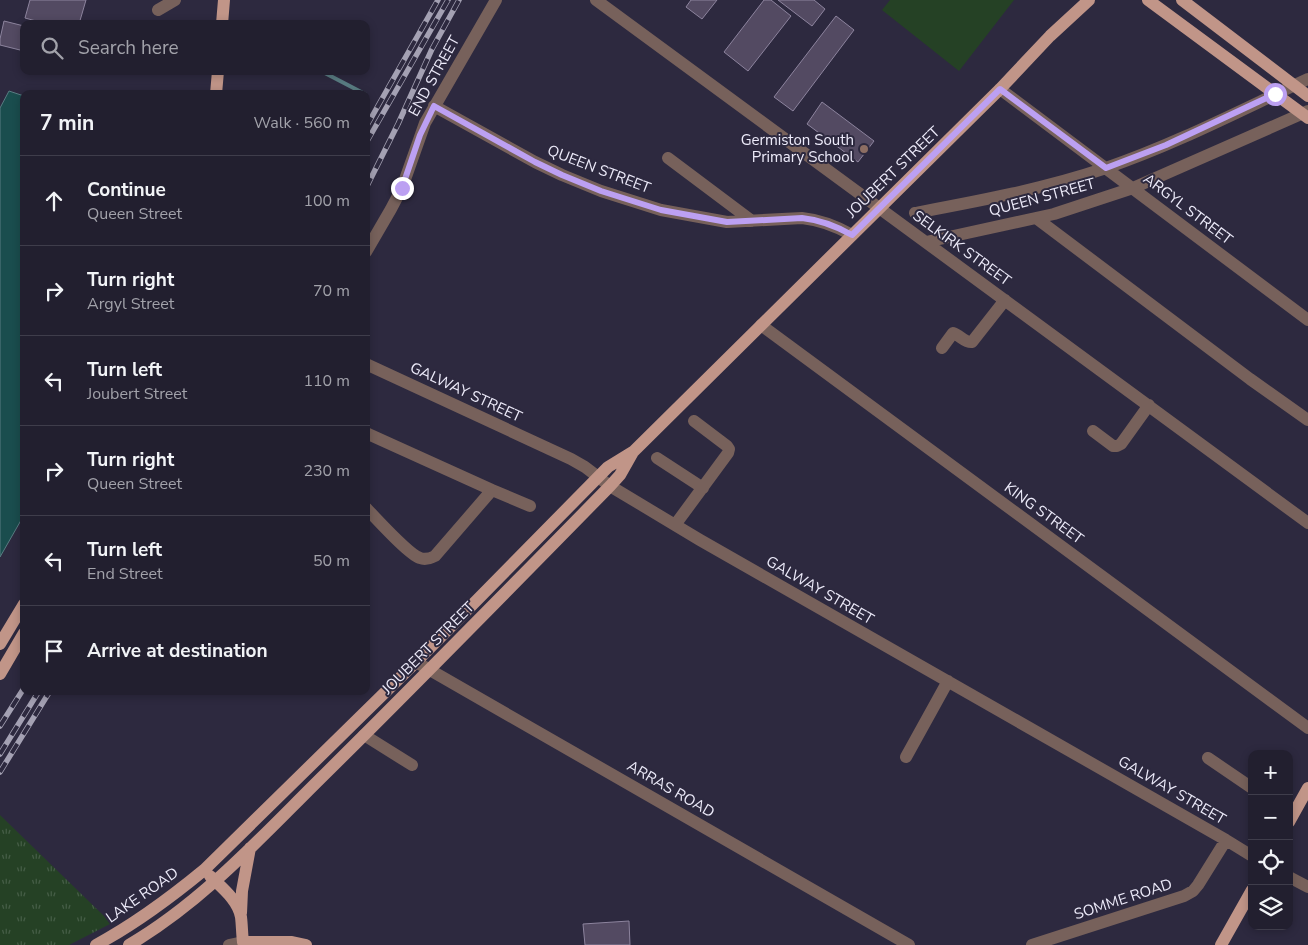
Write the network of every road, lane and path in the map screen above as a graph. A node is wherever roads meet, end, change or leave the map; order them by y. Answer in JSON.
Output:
{"nodes":[{"id":1,"x":175,"y":0,"type":"edge"},
{"id":2,"x":224,"y":0,"type":"edge"},
{"id":3,"x":496,"y":0,"type":"edge"},
{"id":4,"x":596,"y":0,"type":"edge"},
{"id":5,"x":1089,"y":0,"type":"edge"},
{"id":6,"x":1148,"y":0,"type":"edge"},
{"id":7,"x":1182,"y":0,"type":"edge"},
{"id":8,"x":158,"y":10,"type":"dead end"},
{"id":9,"x":222,"y":20,"type":"edge"},
{"id":10,"x":218,"y":75,"type":"edge"},
{"id":11,"x":1308,"y":80,"type":"edge"},
{"id":12,"x":1294,"y":86,"type":"junction"},
{"id":13,"x":1000,"y":89,"type":"junction"},
{"id":14,"x":216,"y":90,"type":"edge"},
{"id":15,"x":1275,"y":94,"type":"junction"},
{"id":16,"x":1308,"y":96,"type":"edge"},
{"id":17,"x":434,"y":106,"type":"junction"},
{"id":18,"x":1306,"y":114,"type":"edge"},
{"id":19,"x":668,"y":158,"type":"dead end"},
{"id":20,"x":1106,"y":168,"type":"junction"},
{"id":21,"x":1132,"y":188,"type":"junction"},
{"id":22,"x":880,"y":208,"type":"junction"},
{"id":23,"x":915,"y":213,"type":"dead end"},
{"id":24,"x":1036,"y":218,"type":"junction"},
{"id":25,"x":752,"y":221,"type":"junction"},
{"id":26,"x":852,"y":235,"type":"junction"},
{"id":27,"x":926,"y":242,"type":"junction"},
{"id":28,"x":370,"y":245,"type":"edge"},
{"id":29,"x":1005,"y":300,"type":"junction"},
{"id":30,"x":1308,"y":320,"type":"edge"},
{"id":31,"x":761,"y":325,"type":"junction"},
{"id":32,"x":942,"y":348,"type":"dead end"},
{"id":33,"x":370,"y":366,"type":"edge"},
{"id":34,"x":1149,"y":405,"type":"junction"},
{"id":35,"x":1308,"y":420,"type":"edge"},
{"id":36,"x":694,"y":421,"type":"dead end"},
{"id":37,"x":1094,"y":431,"type":"dead end"},
{"id":38,"x":370,"y":435,"type":"edge"},
{"id":39,"x":634,"y":451,"type":"junction"},
{"id":40,"x":657,"y":458,"type":"dead end"},
{"id":41,"x":598,"y":478,"type":"junction"},
{"id":42,"x":610,"y":486,"type":"junction"},
{"id":43,"x":702,"y":488,"type":"junction"},
{"id":44,"x":492,"y":490,"type":"junction"},
{"id":45,"x":530,"y":506,"type":"dead end"},
{"id":46,"x":370,"y":512,"type":"edge"},
{"id":47,"x":1308,"y":523,"type":"edge"},
{"id":48,"x":675,"y":525,"type":"junction"},
{"id":49,"x":20,"y":611,"type":"edge"},
{"id":50,"x":20,"y":640,"type":"edge"},
{"id":51,"x":0,"y":644,"type":"edge"},
{"id":52,"x":416,"y":662,"type":"junction"},
{"id":53,"x":430,"y":670,"type":"junction"},
{"id":54,"x":0,"y":674,"type":"edge"},
{"id":55,"x":948,"y":681,"type":"junction"},
{"id":56,"x":1308,"y":728,"type":"edge"},
{"id":57,"x":364,"y":735,"type":"junction"},
{"id":58,"x":906,"y":757,"type":"dead end"},
{"id":59,"x":1208,"y":758,"type":"dead end"},
{"id":60,"x":412,"y":765,"type":"dead end"},
{"id":61,"x":1248,"y":785,"type":"edge"},
{"id":62,"x":1308,"y":788,"type":"edge"},
{"id":63,"x":1293,"y":813,"type":"edge"},
{"id":64,"x":1226,"y":840,"type":"junction"},
{"id":65,"x":250,"y":848,"type":"junction"},
{"id":66,"x":1248,"y":854,"type":"edge"},
{"id":67,"x":204,"y":870,"type":"junction"},
{"id":68,"x":1293,"y":879,"type":"edge"},
{"id":69,"x":216,"y":882,"type":"junction"},
{"id":70,"x":1308,"y":887,"type":"edge"},
{"id":71,"x":1248,"y":897,"type":"edge"},
{"id":72,"x":241,"y":917,"type":"junction"},
{"id":73,"x":243,"y":942,"type":"junction"},
{"id":74,"x":96,"y":945,"type":"edge"},
{"id":75,"x":129,"y":945,"type":"edge"},
{"id":76,"x":229,"y":945,"type":"edge"},
{"id":77,"x":306,"y":945,"type":"edge"},
{"id":78,"x":909,"y":945,"type":"edge"},
{"id":79,"x":1032,"y":945,"type":"edge"},
{"id":80,"x":1221,"y":945,"type":"edge"}],
"edges":[{"from":1,"to":8,"type":"street"},
{"from":2,"to":9,"type":"main road"},
{"from":3,"to":17,"type":"street","name":"END STREET"},
{"from":4,"to":22,"type":"street","name":"SELKIRK STREET"},
{"from":5,"to":13,"type":"main road","name":"JOUBERT STREET"},
{"from":6,"to":15,"type":"main road"},
{"from":7,"to":12,"type":"main road"},
{"from":10,"to":14,"type":"main road"},
{"from":11,"to":12,"type":"street"},
{"from":12,"to":15,"type":"street","name":"QUEEN STREET"},
{"from":12,"to":16,"type":"main road"},
{"from":13,"to":20,"type":"street","name":"ARGYL STREET"},
{"from":13,"to":22,"type":"main road","name":"JOUBERT STREET"},
{"from":15,"to":18,"type":"main road"},
{"from":15,"to":20,"type":"street","name":"QUEEN STREET"},
{"from":17,"to":25,"type":"street","name":"QUEEN STREET"},
{"from":17,"to":28,"type":"street","name":"END STREET"},
{"from":18,"to":21,"type":"street","name":"QUEEN STREET"},
{"from":19,"to":25,"type":"street"},
{"from":20,"to":21,"type":"street","name":"ARGYL STREET"},
{"from":20,"to":23,"type":"street","name":"QUEEN STREET"},
{"from":21,"to":24,"type":"street","name":"QUEEN STREET"},
{"from":21,"to":30,"type":"street","name":"ARGYL STREET"},
{"from":22,"to":26,"type":"main road","name":"JOUBERT STREET"},
{"from":22,"to":27,"type":"street","name":"SELKIRK STREET"},
{"from":24,"to":27,"type":"street","name":"QUEEN STREET"},
{"from":24,"to":35,"type":"street"},
{"from":25,"to":26,"type":"street","name":"QUEEN STREET"},
{"from":26,"to":31,"type":"main road","name":"JOUBERT STREET"},
{"from":27,"to":29,"type":"street","name":"SELKIRK STREET"},
{"from":29,"to":32,"type":"street"},
{"from":29,"to":34,"type":"street","name":"SELKIRK STREET"},
{"from":31,"to":39,"type":"main road","name":"JOUBERT STREET"},
{"from":31,"to":56,"type":"street","name":"KING STREET"},
{"from":33,"to":41,"type":"street","name":"GALWAY STREET"},
{"from":34,"to":37,"type":"street"},
{"from":34,"to":47,"type":"street","name":"SELKIRK STREET"},
{"from":36,"to":43,"type":"street"},
{"from":38,"to":44,"type":"street"},
{"from":39,"to":41,"type":"main road","name":"JOUBERT STREET"},
{"from":39,"to":42,"type":"main road","name":"JOUBERT STREET"},
{"from":40,"to":43,"type":"street"},
{"from":41,"to":42,"type":"street","name":"GALWAY STREET"},
{"from":41,"to":52,"type":"main road","name":"JOUBERT STREET"},
{"from":42,"to":48,"type":"street","name":"GALWAY STREET"},
{"from":42,"to":53,"type":"main road","name":"JOUBERT STREET"},
{"from":43,"to":48,"type":"street"},
{"from":44,"to":45,"type":"street"},
{"from":44,"to":46,"type":"street"},
{"from":48,"to":55,"type":"street","name":"GALWAY STREET"},
{"from":49,"to":51,"type":"main road"},
{"from":50,"to":54,"type":"main road"},
{"from":52,"to":53,"type":"street","name":"ARRAS ROAD"},
{"from":52,"to":67,"type":"main road","name":"JOUBERT STREET"},
{"from":53,"to":57,"type":"main road","name":"JOUBERT STREET"},
{"from":53,"to":78,"type":"street","name":"ARRAS ROAD"},
{"from":55,"to":58,"type":"street"},
{"from":55,"to":64,"type":"street","name":"GALWAY STREET"},
{"from":57,"to":60,"type":"street"},
{"from":57,"to":65,"type":"main road","name":"JOUBERT STREET"},
{"from":59,"to":61,"type":"street"},
{"from":62,"to":63,"type":"main road"},
{"from":64,"to":66,"type":"street","name":"GALWAY STREET"},
{"from":64,"to":79,"type":"street","name":"SOMME ROAD"},
{"from":65,"to":69,"type":"main road","name":"JOUBERT STREET"},
{"from":65,"to":72,"type":"main road"},
{"from":67,"to":69,"type":"main road"},
{"from":67,"to":74,"type":"main road","name":"LAKE ROAD"},
{"from":68,"to":70,"type":"street"},
{"from":69,"to":72,"type":"main road"},
{"from":69,"to":75,"type":"main road"},
{"from":71,"to":80,"type":"main road"},
{"from":72,"to":73,"type":"main road"},
{"from":73,"to":76,"type":"street"},
{"from":73,"to":77,"type":"main road"}]}
